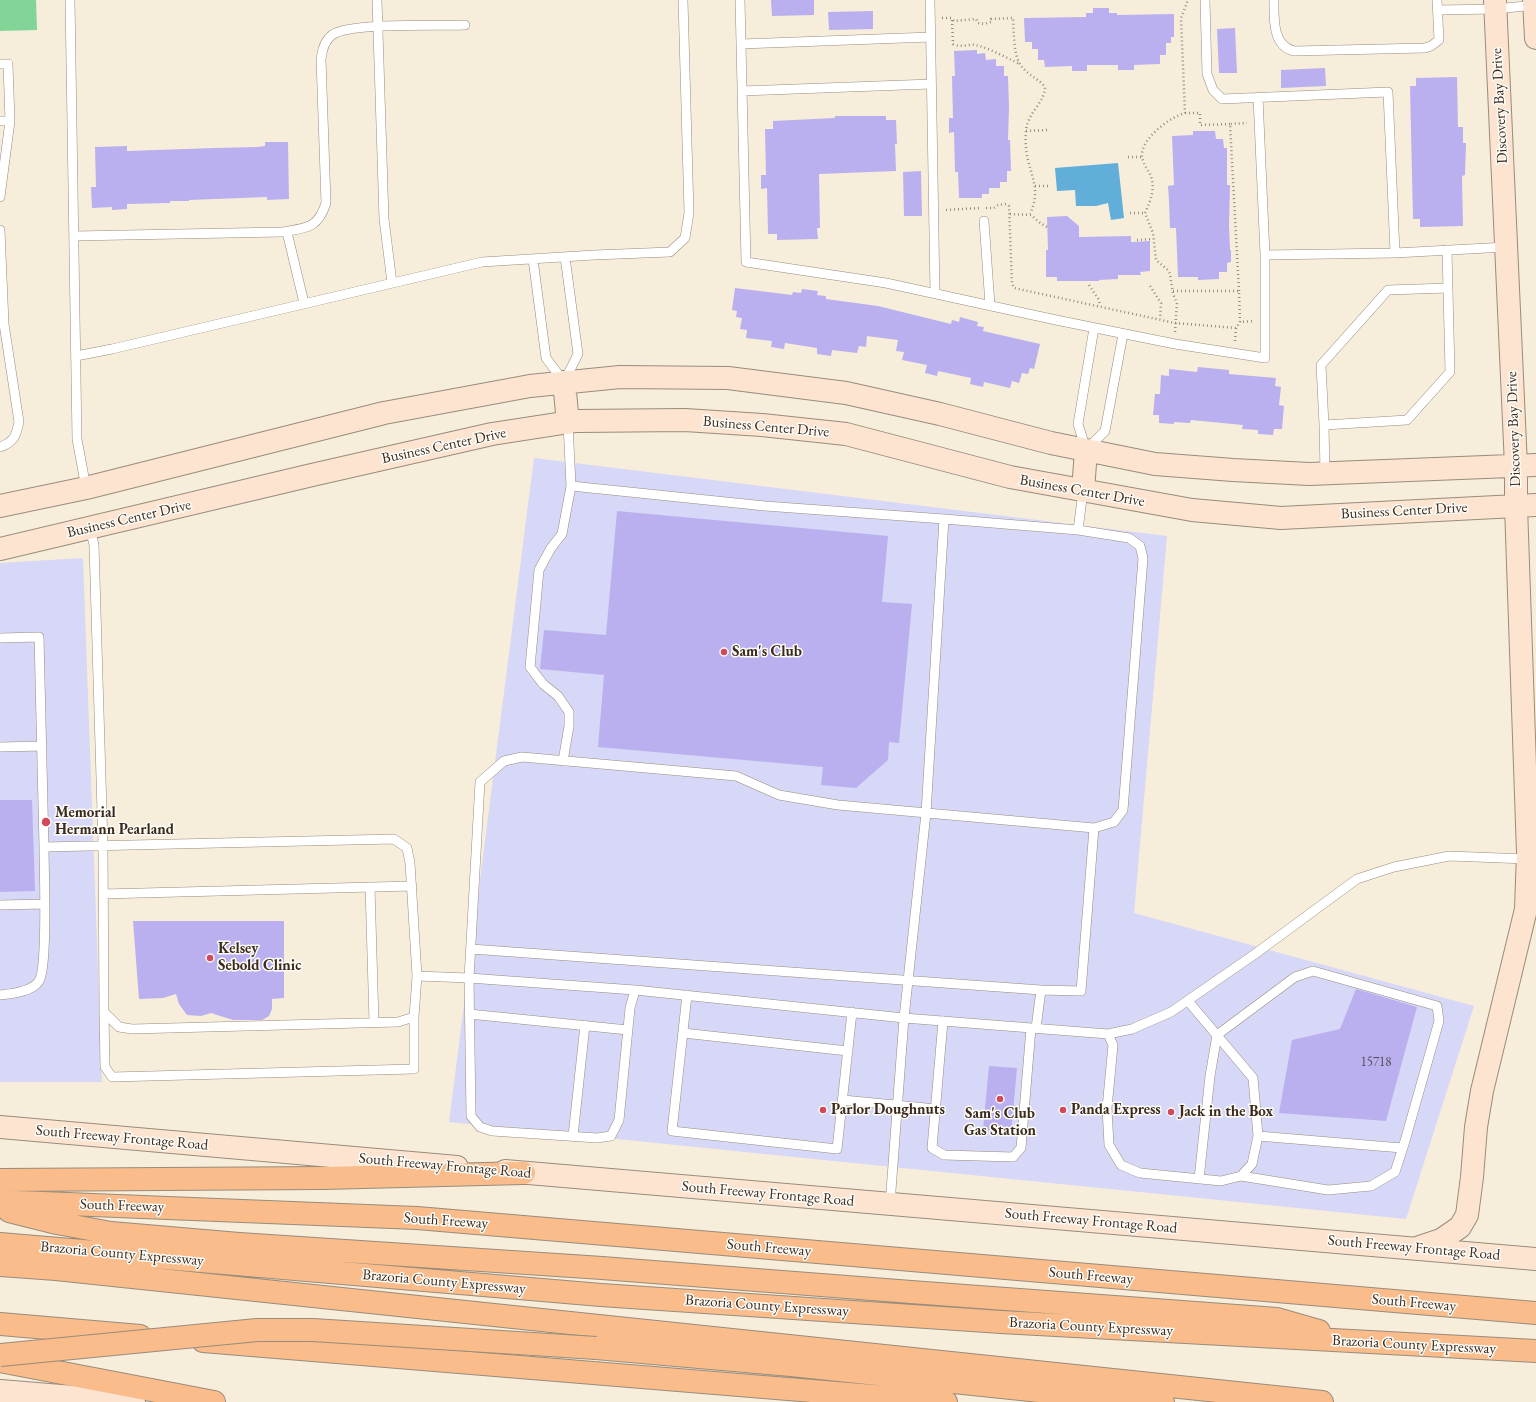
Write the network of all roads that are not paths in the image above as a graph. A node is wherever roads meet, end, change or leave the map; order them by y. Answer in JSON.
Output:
{"nodes":[{"id":1,"x":70,"y":0,"type":"edge"},
{"id":2,"x":376,"y":0,"type":"edge"},
{"id":3,"x":683,"y":0,"type":"edge"},
{"id":4,"x":740,"y":0,"type":"edge"},
{"id":5,"x":930,"y":0,"type":"edge"},
{"id":6,"x":1205,"y":0,"type":"edge"},
{"id":7,"x":1274,"y":0,"type":"edge"},
{"id":8,"x":1437,"y":0,"type":"edge"},
{"id":9,"x":1535,"y":3,"type":"edge"},
{"id":10,"x":1495,"y":4,"type":"edge"},
{"id":11,"x":1438,"y":10,"type":"junction"},
{"id":12,"x":465,"y":25,"type":"dead end"},
{"id":13,"x":377,"y":27,"type":"junction"},
{"id":14,"x":931,"y":38,"type":"junction"},
{"id":15,"x":1536,"y":38,"type":"edge"},
{"id":16,"x":741,"y":44,"type":"junction"},
{"id":17,"x":0,"y":64,"type":"edge"},
{"id":18,"x":931,"y":84,"type":"junction"},
{"id":19,"x":742,"y":91,"type":"junction"},
{"id":20,"x":1258,"y":97,"type":"junction"},
{"id":21,"x":10,"y":120,"type":"junction"},
{"id":22,"x":0,"y":121,"type":"edge"},
{"id":23,"x":0,"y":197,"type":"edge"},
{"id":24,"x":984,"y":221,"type":"dead end"},
{"id":25,"x":0,"y":230,"type":"edge"},
{"id":26,"x":287,"y":232,"type":"junction"},
{"id":27,"x":74,"y":236,"type":"junction"},
{"id":28,"x":1506,"y":246,"type":"junction"},
{"id":29,"x":1447,"y":250,"type":"junction"},
{"id":30,"x":1395,"y":252,"type":"junction"},
{"id":31,"x":1265,"y":255,"type":"junction"},
{"id":32,"x":565,"y":257,"type":"junction"},
{"id":33,"x":533,"y":259,"type":"junction"},
{"id":34,"x":392,"y":283,"type":"junction"},
{"id":35,"x":1448,"y":288,"type":"junction"},
{"id":36,"x":934,"y":293,"type":"junction"},
{"id":37,"x":304,"y":303,"type":"junction"},
{"id":38,"x":990,"y":305,"type":"junction"},
{"id":39,"x":1094,"y":328,"type":"junction"},
{"id":40,"x":1123,"y":334,"type":"junction"},
{"id":41,"x":76,"y":356,"type":"junction"},
{"id":42,"x":564,"y":382,"type":"junction"},
{"id":43,"x":568,"y":423,"type":"junction"},
{"id":44,"x":1324,"y":425,"type":"junction"},
{"id":45,"x":0,"y":447,"type":"edge"},
{"id":46,"x":1086,"y":450,"type":"junction"},
{"id":47,"x":1526,"y":465,"type":"edge"},
{"id":48,"x":1325,"y":473,"type":"junction"},
{"id":49,"x":571,"y":486,"type":"junction"},
{"id":50,"x":86,"y":488,"type":"junction"},
{"id":51,"x":1083,"y":491,"type":"junction"},
{"id":52,"x":1526,"y":505,"type":"edge"},
{"id":53,"x":0,"y":506,"type":"edge"},
{"id":54,"x":944,"y":519,"type":"junction"},
{"id":55,"x":90,"y":528,"type":"junction"},
{"id":56,"x":1078,"y":530,"type":"junction"},
{"id":57,"x":0,"y":549,"type":"edge"},
{"id":58,"x":1518,"y":568,"type":"junction"},
{"id":59,"x":0,"y":638,"type":"edge"},
{"id":60,"x":1536,"y":672,"type":"edge"},
{"id":61,"x":0,"y":746,"type":"edge"},
{"id":62,"x":42,"y":746,"type":"junction"},
{"id":63,"x":563,"y":761,"type":"junction"},
{"id":64,"x":926,"y":813,"type":"junction"},
{"id":65,"x":1094,"y":828,"type":"junction"},
{"id":66,"x":103,"y":845,"type":"junction"},
{"id":67,"x":44,"y":847,"type":"junction"},
{"id":68,"x":1527,"y":859,"type":"junction"},
{"id":69,"x":412,"y":886,"type":"junction"},
{"id":70,"x":370,"y":887,"type":"junction"},
{"id":71,"x":103,"y":894,"type":"junction"},
{"id":72,"x":44,"y":904,"type":"junction"},
{"id":73,"x":0,"y":905,"type":"edge"},
{"id":74,"x":471,"y":949,"type":"junction"},
{"id":75,"x":417,"y":976,"type":"junction"},
{"id":76,"x":469,"y":978,"type":"junction"},
{"id":77,"x":908,"y":980,"type":"junction"},
{"id":78,"x":635,"y":990,"type":"junction"},
{"id":79,"x":1041,"y":990,"type":"junction"},
{"id":80,"x":0,"y":995,"type":"edge"},
{"id":81,"x":687,"y":995,"type":"junction"},
{"id":82,"x":1188,"y":1001,"type":"junction"},
{"id":83,"x":104,"y":1012,"type":"junction"},
{"id":84,"x":852,"y":1012,"type":"junction"},
{"id":85,"x":470,"y":1014,"type":"junction"},
{"id":86,"x":414,"y":1017,"type":"junction"},
{"id":87,"x":904,"y":1018,"type":"junction"},
{"id":88,"x":943,"y":1021,"type":"junction"},
{"id":89,"x":374,"y":1022,"type":"junction"},
{"id":90,"x":585,"y":1025,"type":"junction"},
{"id":91,"x":1033,"y":1028,"type":"junction"},
{"id":92,"x":628,"y":1030,"type":"junction"},
{"id":93,"x":683,"y":1033,"type":"junction"},
{"id":94,"x":1108,"y":1034,"type":"junction"},
{"id":95,"x":1217,"y":1035,"type":"junction"},
{"id":96,"x":848,"y":1051,"type":"junction"},
{"id":97,"x":843,"y":1100,"type":"junction"},
{"id":98,"x":898,"y":1106,"type":"junction"},
{"id":99,"x":936,"y":1109,"type":"junction"},
{"id":100,"x":0,"y":1127,"type":"edge"},
{"id":101,"x":574,"y":1136,"type":"junction"},
{"id":102,"x":1258,"y":1136,"type":"junction"},
{"id":103,"x":1402,"y":1148,"type":"junction"},
{"id":104,"x":524,"y":1173,"type":"junction"},
{"id":105,"x":1242,"y":1176,"type":"junction"},
{"id":106,"x":1199,"y":1179,"type":"junction"},
{"id":107,"x":0,"y":1180,"type":"edge"},
{"id":108,"x":0,"y":1200,"type":"edge"},
{"id":109,"x":890,"y":1204,"type":"junction"},
{"id":110,"x":0,"y":1208,"type":"edge"},
{"id":111,"x":0,"y":1244,"type":"edge"},
{"id":112,"x":1415,"y":1248,"type":"junction"},
{"id":113,"x":1536,"y":1259,"type":"edge"},
{"id":114,"x":0,"y":1265,"type":"edge"},
{"id":115,"x":1536,"y":1313,"type":"edge"},
{"id":116,"x":0,"y":1324,"type":"edge"},
{"id":117,"x":1353,"y":1341,"type":"junction"},
{"id":118,"x":1536,"y":1351,"type":"edge"},
{"id":119,"x":0,"y":1355,"type":"edge"},
{"id":120,"x":0,"y":1361,"type":"edge"},
{"id":121,"x":0,"y":1391,"type":"edge"},
{"id":122,"x":134,"y":1402,"type":"edge"},
{"id":123,"x":214,"y":1402,"type":"edge"},
{"id":124,"x":946,"y":1402,"type":"edge"},
{"id":125,"x":1163,"y":1402,"type":"edge"},
{"id":126,"x":1322,"y":1402,"type":"edge"}],
"edges":[{"from":1,"to":27,"type":"lane"},
{"from":2,"to":13,"type":"lane"},
{"from":3,"to":32,"type":"lane"},
{"from":4,"to":16,"type":"lane"},
{"from":5,"to":14,"type":"lane"},
{"from":6,"to":20,"type":"lane"},
{"from":7,"to":11,"type":"lane"},
{"from":8,"to":11,"type":"lane"},
{"from":9,"to":10,"type":"lane"},
{"from":9,"to":15,"type":"street"},
{"from":10,"to":11,"type":"lane"},
{"from":10,"to":28,"type":"street","name":"Discovery Bay Drive"},
{"from":12,"to":13,"type":"lane"},
{"from":13,"to":26,"type":"lane"},
{"from":13,"to":34,"type":"lane"},
{"from":14,"to":16,"type":"lane"},
{"from":14,"to":18,"type":"lane"},
{"from":16,"to":19,"type":"lane"},
{"from":17,"to":21,"type":"lane"},
{"from":18,"to":19,"type":"lane"},
{"from":18,"to":36,"type":"lane"},
{"from":19,"to":36,"type":"lane"},
{"from":20,"to":30,"type":"lane"},
{"from":20,"to":31,"type":"lane"},
{"from":21,"to":22,"type":"lane"},
{"from":21,"to":23,"type":"lane"},
{"from":24,"to":38,"type":"lane"},
{"from":25,"to":45,"type":"lane"},
{"from":26,"to":27,"type":"lane"},
{"from":26,"to":37,"type":"lane"},
{"from":27,"to":41,"type":"lane"},
{"from":28,"to":29,"type":"lane"},
{"from":28,"to":47,"type":"street","name":"Discovery Bay Drive"},
{"from":29,"to":30,"type":"lane"},
{"from":29,"to":35,"type":"lane"},
{"from":30,"to":31,"type":"lane"},
{"from":31,"to":40,"type":"lane"},
{"from":32,"to":33,"type":"lane"},
{"from":32,"to":42,"type":"lane"},
{"from":33,"to":34,"type":"lane"},
{"from":33,"to":42,"type":"lane"},
{"from":34,"to":37,"type":"lane"},
{"from":35,"to":44,"type":"lane"},
{"from":35,"to":44,"type":"lane"},
{"from":36,"to":38,"type":"lane"},
{"from":37,"to":41,"type":"lane"},
{"from":38,"to":39,"type":"lane"},
{"from":39,"to":40,"type":"lane"},
{"from":39,"to":46,"type":"lane"},
{"from":40,"to":46,"type":"lane"},
{"from":41,"to":50,"type":"lane"},
{"from":42,"to":43,"type":"street"},
{"from":42,"to":46,"type":"street"},
{"from":42,"to":50,"type":"street"},
{"from":43,"to":49,"type":"lane"},
{"from":43,"to":51,"type":"street","name":"Business Center Drive"},
{"from":43,"to":55,"type":"street","name":"Business Center Drive"},
{"from":44,"to":48,"type":"lane"},
{"from":46,"to":48,"type":"street"},
{"from":46,"to":51,"type":"street"},
{"from":47,"to":48,"type":"street"},
{"from":47,"to":52,"type":"street","name":"Discovery Bay Drive"},
{"from":49,"to":54,"type":"lane"},
{"from":49,"to":63,"type":"lane"},
{"from":50,"to":53,"type":"street"},
{"from":51,"to":52,"type":"street","name":"Business Center Drive"},
{"from":51,"to":56,"type":"lane"},
{"from":52,"to":58,"type":"street","name":"Discovery Bay Drive"},
{"from":54,"to":56,"type":"lane"},
{"from":54,"to":64,"type":"lane"},
{"from":55,"to":57,"type":"street","name":"Business Center Drive"},
{"from":55,"to":66,"type":"lane"},
{"from":56,"to":65,"type":"lane"},
{"from":58,"to":60,"type":"street"},
{"from":58,"to":68,"type":"street","name":"Discovery Bay Drive"},
{"from":59,"to":62,"type":"lane"},
{"from":61,"to":62,"type":"lane"},
{"from":62,"to":67,"type":"lane"},
{"from":63,"to":64,"type":"lane"},
{"from":63,"to":74,"type":"lane"},
{"from":64,"to":65,"type":"lane"},
{"from":64,"to":77,"type":"lane"},
{"from":65,"to":79,"type":"lane"},
{"from":66,"to":67,"type":"lane"},
{"from":66,"to":69,"type":"lane"},
{"from":66,"to":71,"type":"lane"},
{"from":67,"to":72,"type":"lane"},
{"from":68,"to":82,"type":"lane"},
{"from":68,"to":112,"type":"street","name":"Discovery Bay Drive"},
{"from":69,"to":70,"type":"lane"},
{"from":69,"to":75,"type":"lane"},
{"from":70,"to":71,"type":"lane"},
{"from":70,"to":89,"type":"lane"},
{"from":71,"to":83,"type":"lane"},
{"from":72,"to":73,"type":"lane"},
{"from":72,"to":80,"type":"lane"},
{"from":74,"to":76,"type":"lane"},
{"from":74,"to":77,"type":"lane"},
{"from":75,"to":76,"type":"lane"},
{"from":75,"to":86,"type":"lane"},
{"from":76,"to":78,"type":"lane"},
{"from":76,"to":85,"type":"lane"},
{"from":77,"to":79,"type":"lane"},
{"from":77,"to":87,"type":"lane"},
{"from":78,"to":81,"type":"lane"},
{"from":78,"to":92,"type":"lane"},
{"from":79,"to":91,"type":"lane"},
{"from":81,"to":84,"type":"lane"},
{"from":81,"to":93,"type":"lane"},
{"from":82,"to":94,"type":"lane"},
{"from":82,"to":95,"type":"lane"},
{"from":83,"to":86,"type":"lane"},
{"from":83,"to":89,"type":"lane"},
{"from":84,"to":87,"type":"lane"},
{"from":84,"to":96,"type":"lane"},
{"from":85,"to":90,"type":"lane"},
{"from":85,"to":101,"type":"lane"},
{"from":86,"to":89,"type":"lane"},
{"from":87,"to":88,"type":"lane"},
{"from":87,"to":98,"type":"lane"},
{"from":88,"to":91,"type":"lane"},
{"from":88,"to":99,"type":"lane"},
{"from":90,"to":92,"type":"lane"},
{"from":90,"to":101,"type":"lane"},
{"from":91,"to":94,"type":"lane"},
{"from":91,"to":99,"type":"lane"},
{"from":92,"to":101,"type":"lane"},
{"from":93,"to":96,"type":"lane"},
{"from":93,"to":97,"type":"lane"},
{"from":94,"to":106,"type":"lane"},
{"from":95,"to":102,"type":"lane"},
{"from":95,"to":103,"type":"lane"},
{"from":95,"to":106,"type":"lane"},
{"from":96,"to":97,"type":"lane"},
{"from":97,"to":98,"type":"lane"},
{"from":98,"to":99,"type":"lane"},
{"from":98,"to":109,"type":"lane"},
{"from":100,"to":104,"type":"street","name":"South Freeway Frontage Road"},
{"from":102,"to":103,"type":"lane"},
{"from":102,"to":105,"type":"lane"},
{"from":103,"to":105,"type":"lane"},
{"from":104,"to":107,"type":"highway"},
{"from":104,"to":109,"type":"street","name":"South Freeway Frontage Road"},
{"from":105,"to":106,"type":"lane"},
{"from":108,"to":115,"type":"highway","name":"South Freeway"},
{"from":109,"to":112,"type":"street","name":"South Freeway Frontage Road"},
{"from":110,"to":117,"type":"highway"},
{"from":111,"to":117,"type":"highway","name":"Brazoria County Expressway"},
{"from":112,"to":113,"type":"street","name":"South Freeway Frontage Road"},
{"from":114,"to":126,"type":"highway","name":"Brazoria County Expressway"},
{"from":116,"to":124,"type":"highway"},
{"from":117,"to":118,"type":"highway","name":"Brazoria County Expressway"},
{"from":119,"to":125,"type":"highway","bridge":true},
{"from":120,"to":123,"type":"highway"},
{"from":121,"to":122,"type":"street"}]}
